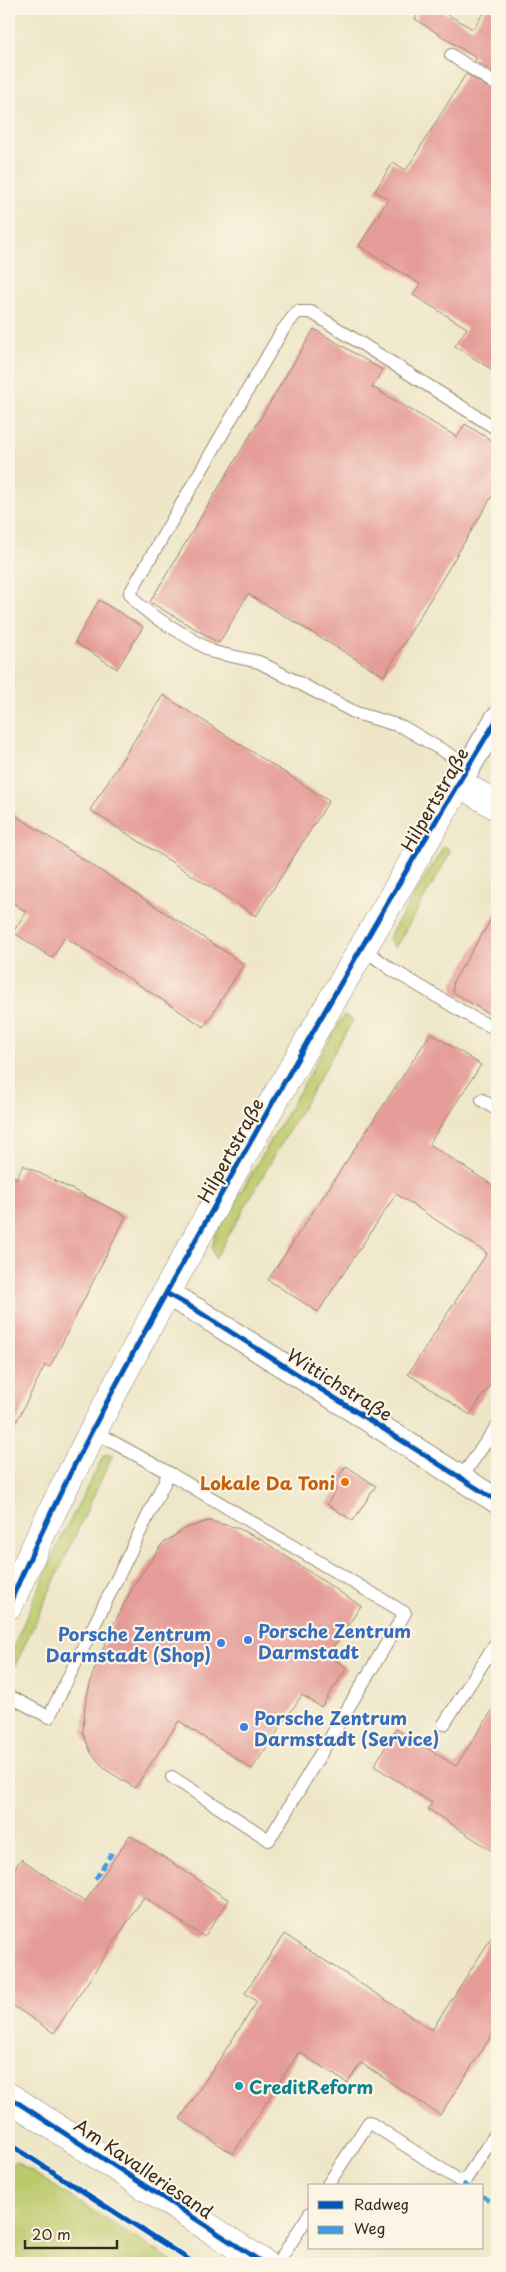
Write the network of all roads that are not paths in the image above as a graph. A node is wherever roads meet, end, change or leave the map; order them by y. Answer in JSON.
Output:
{"nodes":[{"id":1,"x":451,"y":55,"type":"dead end"},
{"id":2,"x":497,"y":85,"type":"edge"},
{"id":3,"x":497,"y":429,"type":"edge"},
{"id":4,"x":497,"y":719,"type":"edge"},
{"id":5,"x":464,"y":775,"type":"junction"},
{"id":6,"x":497,"y":806,"type":"edge"},
{"id":7,"x":362,"y":948,"type":"junction"},
{"id":8,"x":497,"y":1028,"type":"edge"},
{"id":9,"x":482,"y":1100,"type":"dead end"},
{"id":10,"x":497,"y":1110,"type":"edge"},
{"id":11,"x":166,"y":1293,"type":"junction"},
{"id":12,"x":497,"y":1426,"type":"edge"},
{"id":13,"x":93,"y":1431,"type":"junction"},
{"id":14,"x":169,"y":1473,"type":"junction"},
{"id":15,"x":461,"y":1478,"type":"junction"},
{"id":16,"x":497,"y":1501,"type":"edge"},
{"id":17,"x":9,"y":1605,"type":"edge"},
{"id":18,"x":497,"y":1641,"type":"edge"},
{"id":19,"x":9,"y":1696,"type":"edge"},
{"id":20,"x":444,"y":1724,"type":"dead end"},
{"id":21,"x":172,"y":1777,"type":"dead end"},
{"id":22,"x":9,"y":2097,"type":"edge"},
{"id":23,"x":497,"y":2132,"type":"edge"},
{"id":24,"x":328,"y":2184,"type":"edge"},
{"id":25,"x":308,"y":2216,"type":"edge"},
{"id":26,"x":263,"y":2263,"type":"edge"},
{"id":27,"x":278,"y":2263,"type":"edge"}],
"edges":[{"from":1,"to":2,"type":"lane"},
{"from":3,"to":5,"type":"lane"},
{"from":4,"to":5,"type":"street","name":"Hilpertstraße"},
{"from":5,"to":6,"type":"main road"},
{"from":5,"to":7,"type":"main road","name":"Hilpertstraße"},
{"from":7,"to":8,"type":"lane"},
{"from":7,"to":11,"type":"main road","name":"Hilpertstraße"},
{"from":9,"to":10,"type":"lane"},
{"from":11,"to":13,"type":"main road","name":"Hilpertstraße"},
{"from":11,"to":15,"type":"street","name":"Wittichstraße"},
{"from":12,"to":15,"type":"lane"},
{"from":13,"to":14,"type":"lane"},
{"from":13,"to":17,"type":"main road","name":"Hilpertstraße"},
{"from":14,"to":19,"type":"lane"},
{"from":14,"to":21,"type":"lane"},
{"from":15,"to":16,"type":"street","name":"Wittichstraße"},
{"from":18,"to":20,"type":"lane"},
{"from":22,"to":26,"type":"main road","name":"Am Kavalleriesand"},
{"from":23,"to":24,"type":"lane"},
{"from":25,"to":27,"type":"lane"}]}
